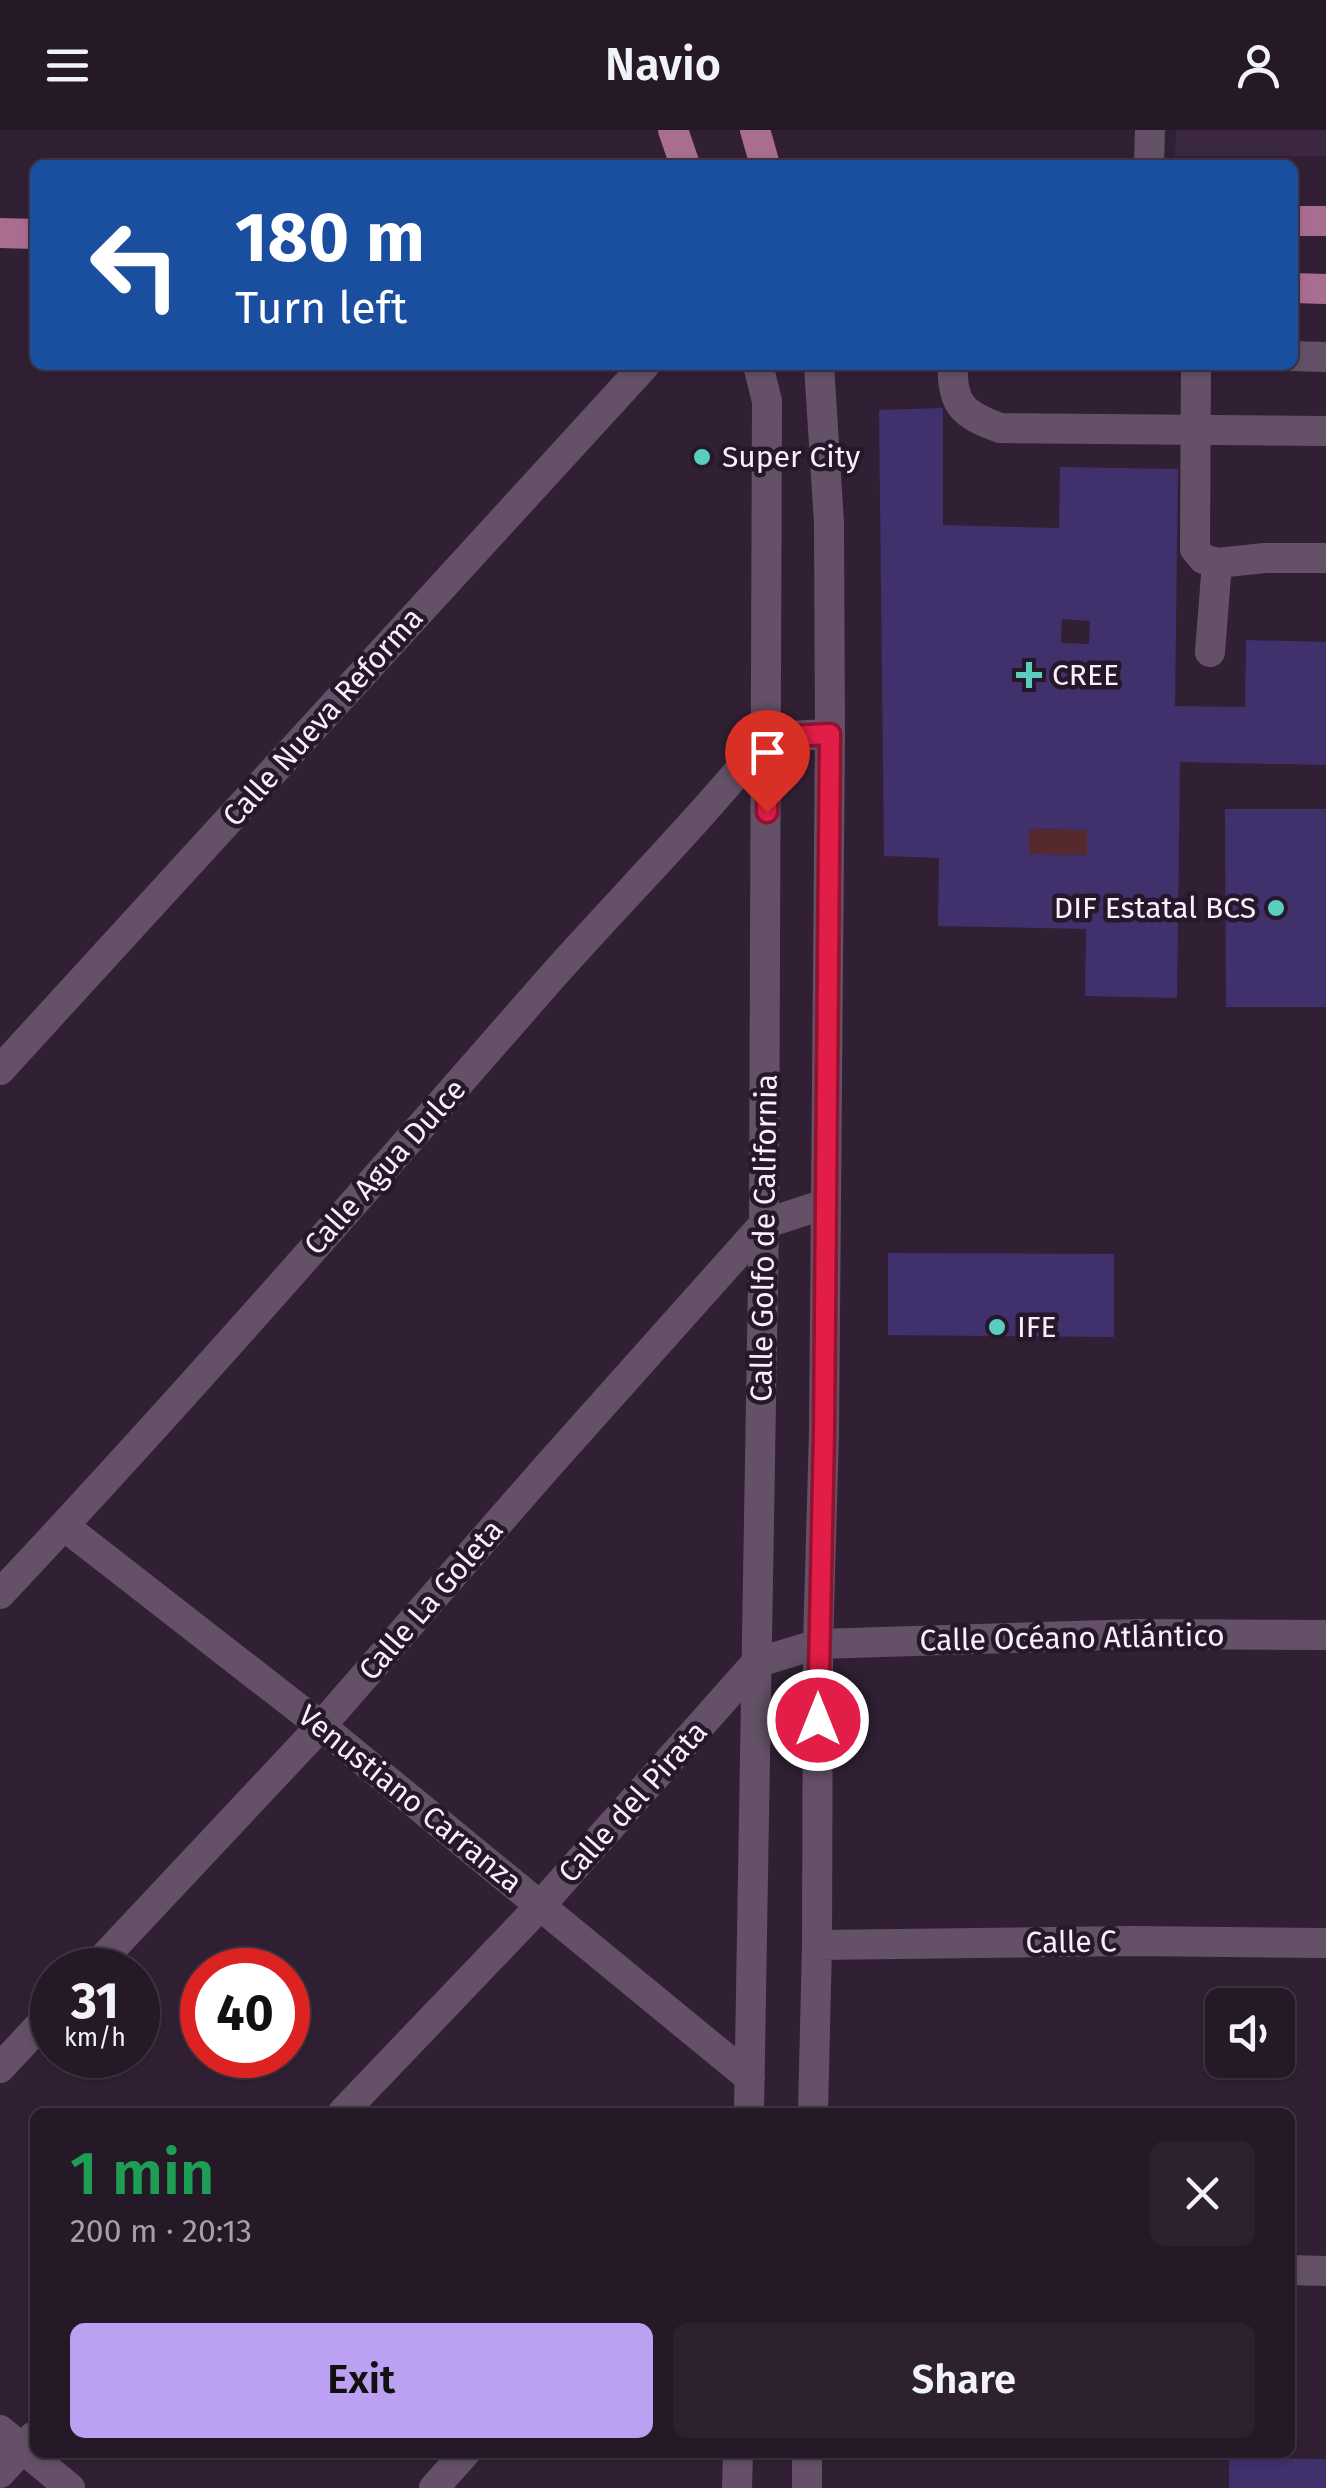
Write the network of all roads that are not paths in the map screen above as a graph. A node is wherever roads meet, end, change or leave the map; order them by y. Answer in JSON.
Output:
{"nodes":[{"id":1,"x":673,"y":130,"type":"edge"},
{"id":2,"x":755,"y":130,"type":"edge"},
{"id":3,"x":1150,"y":130,"type":"edge"},
{"id":4,"x":683,"y":160,"type":"edge"},
{"id":5,"x":764,"y":160,"type":"edge"},
{"id":6,"x":1149,"y":160,"type":"edge"},
{"id":7,"x":1298,"y":221,"type":"edge"},
{"id":8,"x":1326,"y":221,"type":"edge"},
{"id":9,"x":0,"y":233,"type":"edge"},
{"id":10,"x":30,"y":234,"type":"edge"},
{"id":11,"x":1298,"y":288,"type":"edge"},
{"id":12,"x":1326,"y":289,"type":"edge"},
{"id":13,"x":1298,"y":356,"type":"edge"},
{"id":14,"x":1326,"y":357,"type":"edge"},
{"id":15,"x":641,"y":370,"type":"edge"},
{"id":16,"x":759,"y":370,"type":"edge"},
{"id":17,"x":820,"y":370,"type":"edge"},
{"id":18,"x":953,"y":370,"type":"edge"},
{"id":19,"x":1196,"y":370,"type":"edge"},
{"id":20,"x":1195,"y":428,"type":"junction"},
{"id":21,"x":1326,"y":431,"type":"edge"},
{"id":22,"x":1326,"y":558,"type":"edge"},
{"id":23,"x":1218,"y":562,"type":"junction"},
{"id":24,"x":1210,"y":652,"type":"dead end"},
{"id":25,"x":830,"y":734,"type":"junction"},
{"id":26,"x":768,"y":737,"type":"junction"},
{"id":27,"x":0,"y":1070,"type":"edge"},
{"id":28,"x":825,"y":1204,"type":"junction"},
{"id":29,"x":764,"y":1224,"type":"junction"},
{"id":30,"x":64,"y":1526,"type":"junction"},
{"id":31,"x":0,"y":1594,"type":"edge"},
{"id":32,"x":1326,"y":1635,"type":"edge"},
{"id":33,"x":818,"y":1644,"type":"junction"},
{"id":34,"x":756,"y":1663,"type":"junction"},
{"id":35,"x":321,"y":1726,"type":"junction"},
{"id":36,"x":540,"y":1906,"type":"junction"},
{"id":37,"x":1326,"y":1943,"type":"edge"},
{"id":38,"x":817,"y":1945,"type":"junction"},
{"id":39,"x":113,"y":1948,"type":"edge"},
{"id":40,"x":30,"y":2036,"type":"edge"},
{"id":41,"x":0,"y":2068,"type":"edge"},
{"id":42,"x":750,"y":2078,"type":"junction"},
{"id":43,"x":347,"y":2108,"type":"edge"},
{"id":44,"x":749,"y":2108,"type":"edge"},
{"id":45,"x":812,"y":2108,"type":"edge"},
{"id":46,"x":1295,"y":2270,"type":"edge"},
{"id":47,"x":1326,"y":2271,"type":"edge"},
{"id":48,"x":19,"y":2438,"type":"edge"},
{"id":49,"x":39,"y":2458,"type":"edge"},
{"id":50,"x":461,"y":2458,"type":"edge"},
{"id":51,"x":738,"y":2458,"type":"edge"},
{"id":52,"x":807,"y":2458,"type":"edge"},
{"id":53,"x":0,"y":2472,"type":"edge"},
{"id":54,"x":70,"y":2488,"type":"edge"},
{"id":55,"x":434,"y":2488,"type":"edge"},
{"id":56,"x":737,"y":2488,"type":"edge"},
{"id":57,"x":806,"y":2488,"type":"edge"}],
"edges":[{"from":1,"to":4,"type":"main road"},
{"from":2,"to":5,"type":"main road"},
{"from":3,"to":6,"type":"street"},
{"from":7,"to":8,"type":"main road"},
{"from":9,"to":10,"type":"main road"},
{"from":11,"to":12,"type":"main road"},
{"from":13,"to":14,"type":"street"},
{"from":15,"to":27,"type":"street","name":"Calle Nueva Reforma"},
{"from":16,"to":26,"type":"street","name":"Calle Golfo de California"},
{"from":17,"to":25,"type":"street","name":"Calle Golfo de California"},
{"from":18,"to":20,"type":"street"},
{"from":19,"to":20,"type":"street"},
{"from":20,"to":21,"type":"street"},
{"from":20,"to":23,"type":"street"},
{"from":22,"to":23,"type":"street"},
{"from":23,"to":24,"type":"street"},
{"from":25,"to":26,"type":"street"},
{"from":25,"to":28,"type":"street","name":"Calle Golfo de California"},
{"from":26,"to":29,"type":"street","name":"Calle Golfo de California"},
{"from":26,"to":30,"type":"street","name":"Calle Agua Dulce"},
{"from":28,"to":29,"type":"street"},
{"from":28,"to":33,"type":"street","name":"Calle Golfo de California"},
{"from":29,"to":34,"type":"street","name":"Calle Golfo de California"},
{"from":29,"to":35,"type":"street","name":"Calle La Goleta"},
{"from":30,"to":31,"type":"street","name":"Calle Agua Dulce"},
{"from":30,"to":35,"type":"street","name":"Venustiano Carranza"},
{"from":32,"to":33,"type":"street","name":"Calle Océano Atlántico"},
{"from":33,"to":34,"type":"street","name":"Calle Océano Atlántico"},
{"from":33,"to":38,"type":"street","name":"Calle Golfo de California"},
{"from":34,"to":36,"type":"street","name":"Calle del Pirata"},
{"from":34,"to":42,"type":"street","name":"Calle Golfo de California"},
{"from":35,"to":36,"type":"street","name":"Venustiano Carranza"},
{"from":35,"to":39,"type":"street","name":"Calle La Goleta"},
{"from":36,"to":42,"type":"street","name":"Venustiano Carranza"},
{"from":36,"to":43,"type":"street","name":"Calle del Pirata"},
{"from":37,"to":38,"type":"street","name":"Calle C"},
{"from":38,"to":45,"type":"street","name":"Calle Golfo de California"},
{"from":40,"to":41,"type":"street"},
{"from":42,"to":44,"type":"street","name":"Calle Golfo de California"},
{"from":46,"to":47,"type":"street"},
{"from":48,"to":53,"type":"street"},
{"from":49,"to":54,"type":"street"},
{"from":50,"to":55,"type":"street"},
{"from":51,"to":56,"type":"street"},
{"from":52,"to":57,"type":"street"}]}
